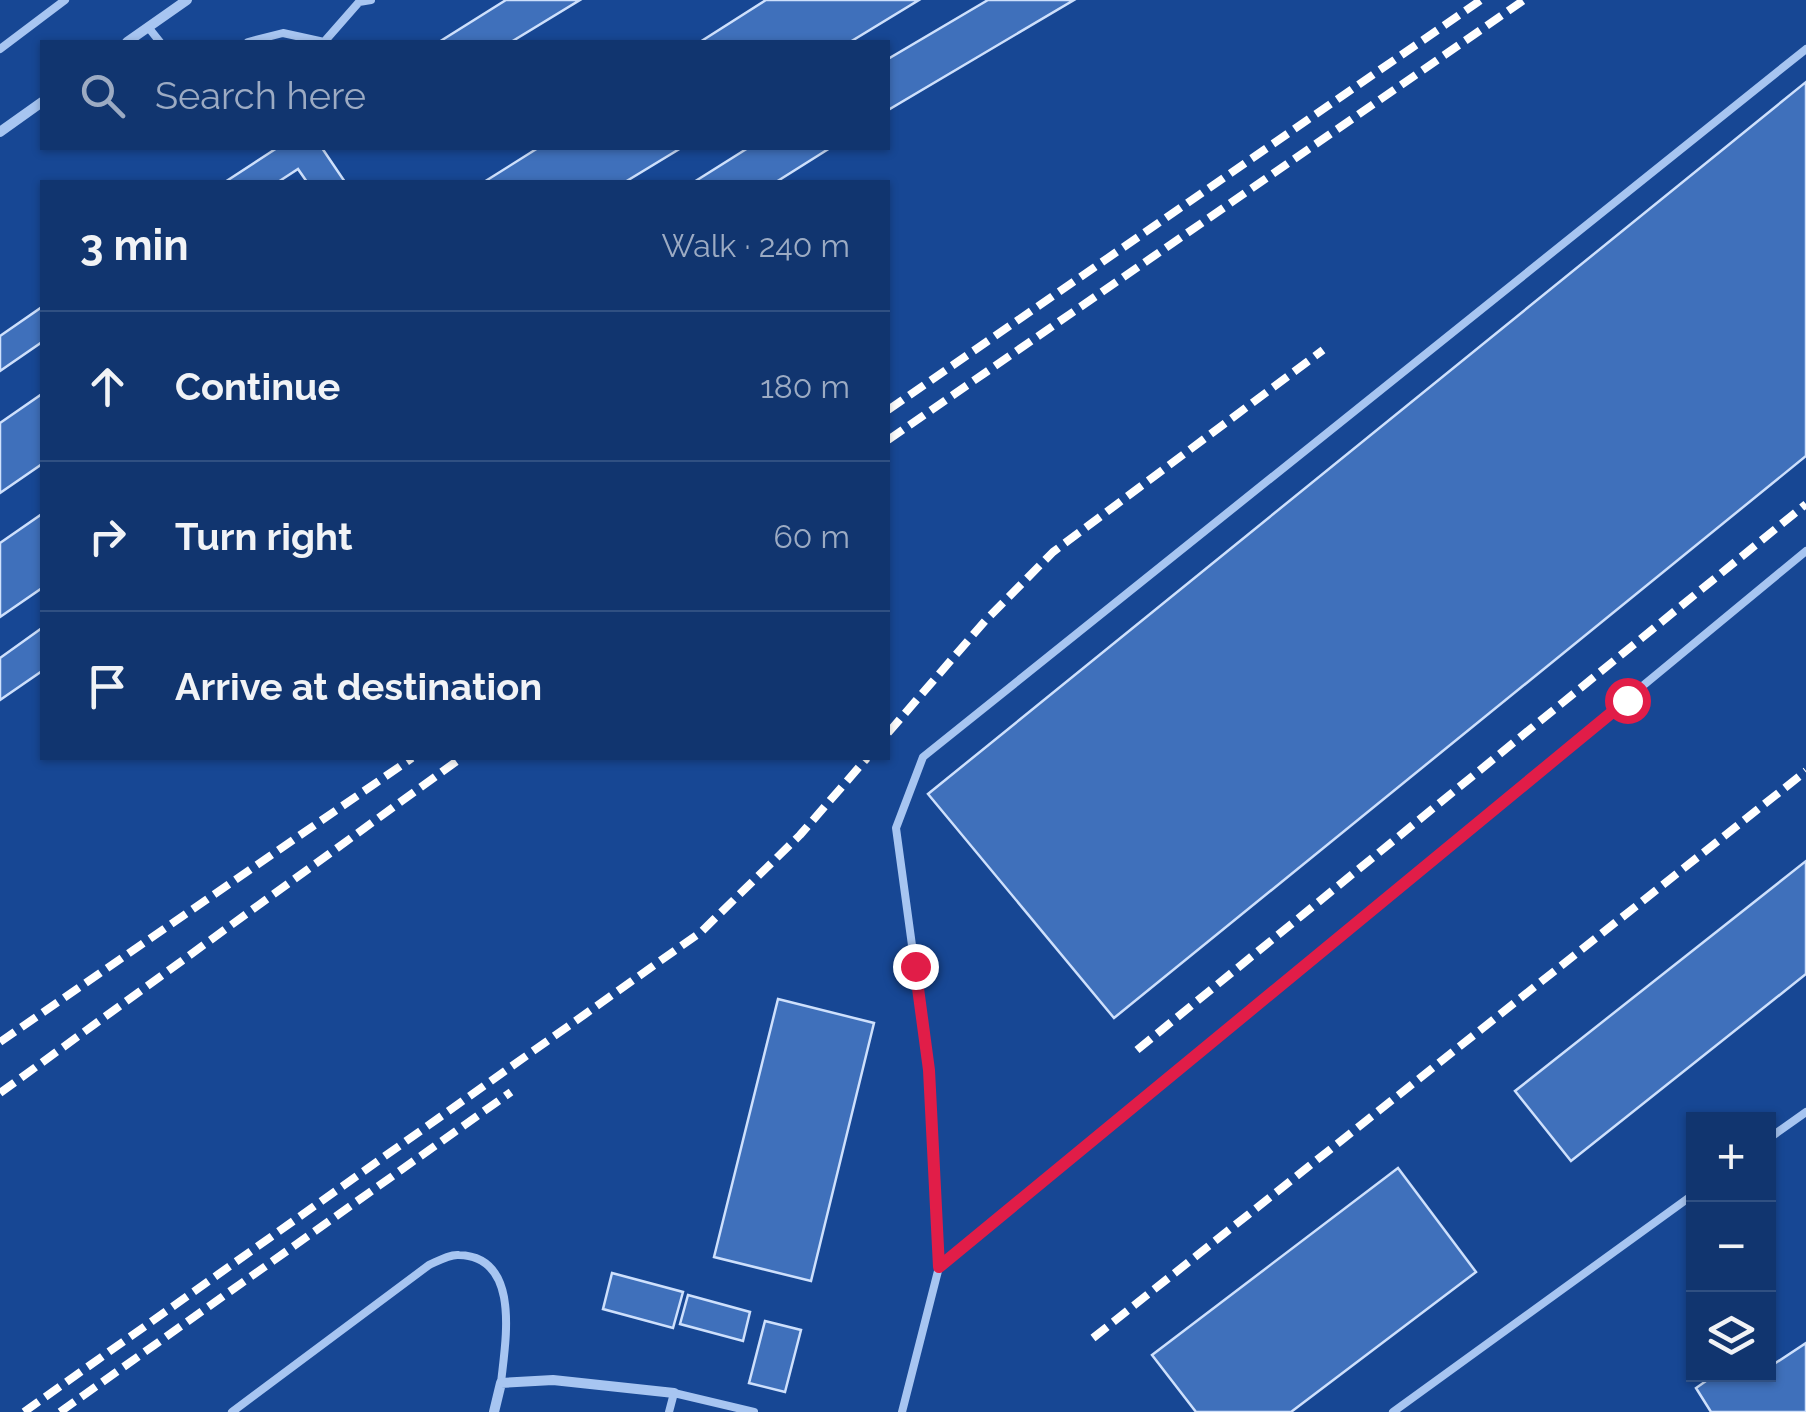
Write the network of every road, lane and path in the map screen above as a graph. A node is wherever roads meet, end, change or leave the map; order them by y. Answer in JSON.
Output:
{"nodes":[{"id":1,"x":65,"y":0,"type":"edge"},
{"id":2,"x":187,"y":0,"type":"edge"},
{"id":3,"x":371,"y":0,"type":"edge"},
{"id":4,"x":148,"y":27,"type":"junction"},
{"id":5,"x":129,"y":40,"type":"edge"},
{"id":6,"x":158,"y":40,"type":"edge"},
{"id":7,"x":255,"y":40,"type":"edge"},
{"id":8,"x":316,"y":40,"type":"edge"},
{"id":9,"x":326,"y":40,"type":"edge"},
{"id":10,"x":0,"y":49,"type":"edge"},
{"id":11,"x":1806,"y":49,"type":"edge"},
{"id":12,"x":40,"y":103,"type":"edge"},
{"id":13,"x":0,"y":132,"type":"edge"},
{"id":14,"x":1806,"y":552,"type":"edge"},
{"id":15,"x":1806,"y":1112,"type":"edge"},
{"id":16,"x":1776,"y":1134,"type":"edge"},
{"id":17,"x":1686,"y":1200,"type":"edge"},
{"id":18,"x":939,"y":1267,"type":"junction"},
{"id":19,"x":501,"y":1384,"type":"junction"},
{"id":20,"x":674,"y":1393,"type":"junction"},
{"id":21,"x":232,"y":1412,"type":"edge"},
{"id":22,"x":494,"y":1412,"type":"edge"},
{"id":23,"x":669,"y":1412,"type":"edge"},
{"id":24,"x":754,"y":1412,"type":"edge"},
{"id":25,"x":902,"y":1412,"type":"edge"},
{"id":26,"x":1393,"y":1412,"type":"edge"}],
"edges":[{"from":1,"to":10,"type":"lane"},
{"from":2,"to":4,"type":"street"},
{"from":3,"to":9,"type":"lane"},
{"from":4,"to":5,"type":"street"},
{"from":4,"to":6,"type":"lane"},
{"from":7,"to":8,"type":"lane"},
{"from":11,"to":18,"type":"lane"},
{"from":12,"to":13,"type":"street"},
{"from":14,"to":18,"type":"lane"},
{"from":15,"to":16,"type":"lane"},
{"from":17,"to":26,"type":"lane"},
{"from":18,"to":25,"type":"lane"},
{"from":19,"to":20,"type":"street"},
{"from":19,"to":21,"type":"lane"},
{"from":19,"to":22,"type":"street"},
{"from":20,"to":23,"type":"lane"},
{"from":20,"to":24,"type":"lane"}]}
